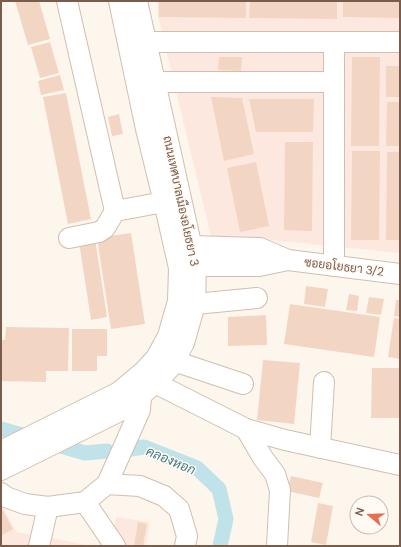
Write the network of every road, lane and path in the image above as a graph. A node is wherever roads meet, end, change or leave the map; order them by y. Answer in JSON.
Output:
{"nodes":[{"id":1,"x":67,"y":1,"type":"edge"},
{"id":2,"x":119,"y":1,"type":"edge"},
{"id":3,"x":137,"y":1,"type":"edge"},
{"id":4,"x":146,"y":42,"type":"junction"},
{"id":5,"x":334,"y":42,"type":"junction"},
{"id":6,"x":400,"y":42,"type":"edge"},
{"id":7,"x":155,"y":82,"type":"junction"},
{"id":8,"x":334,"y":82,"type":"junction"},
{"id":9,"x":155,"y":126,"type":"junction"},
{"id":10,"x":164,"y":202,"type":"junction"},
{"id":11,"x":115,"y":211,"type":"junction"},
{"id":12,"x":69,"y":238,"type":"dead end"},
{"id":13,"x":192,"y":246,"type":"junction"},
{"id":14,"x":288,"y":260,"type":"junction"},
{"id":15,"x":196,"y":266,"type":"junction"},
{"id":16,"x":334,"y":266,"type":"junction"},
{"id":17,"x":400,"y":274,"type":"edge"},
{"id":18,"x":257,"y":298,"type":"dead end"},
{"id":19,"x":195,"y":304,"type":"junction"},
{"id":20,"x":174,"y":360,"type":"junction"},
{"id":21,"x":324,"y":382,"type":"dead end"},
{"id":22,"x":155,"y":383,"type":"junction"},
{"id":23,"x":243,"y":384,"type":"dead end"},
{"id":24,"x":141,"y":397,"type":"junction"},
{"id":25,"x":246,"y":429,"type":"junction"},
{"id":26,"x":320,"y":448,"type":"junction"},
{"id":27,"x":1,"y":452,"type":"edge"},
{"id":28,"x":400,"y":465,"type":"edge"},
{"id":29,"x":1,"y":470,"type":"edge"},
{"id":30,"x":107,"y":484,"type":"junction"},
{"id":31,"x":1,"y":493,"type":"edge"},
{"id":32,"x":85,"y":502,"type":"junction"},
{"id":33,"x":48,"y":507,"type":"junction"},
{"id":34,"x":39,"y":546,"type":"edge"},
{"id":35,"x":116,"y":546,"type":"edge"},
{"id":36,"x":185,"y":546,"type":"edge"},
{"id":37,"x":277,"y":546,"type":"edge"}],
"edges":[{"from":1,"to":11,"type":"street"},
{"from":2,"to":9,"type":"street","name":"ถนนเทศบาลเมืองอโยธยา 3"},
{"from":3,"to":4,"type":"street","name":"ถนนเทศบาลเมืองอโยธยา 3"},
{"from":4,"to":5,"type":"street"},
{"from":4,"to":7,"type":"street","name":"ถนนเทศบาลเมืองอโยธยา 3"},
{"from":5,"to":6,"type":"street"},
{"from":5,"to":8,"type":"street"},
{"from":7,"to":8,"type":"street"},
{"from":7,"to":9,"type":"street","name":"ถนนเทศบาลเมืองอโยธยา 3"},
{"from":8,"to":16,"type":"street"},
{"from":9,"to":10,"type":"street","name":"ถนนเทศบาลเมืองอโยธยา 3"},
{"from":9,"to":13,"type":"street","name":"ถนนเทศบาลเมืองอโยธยา 3"},
{"from":10,"to":11,"type":"street"},
{"from":10,"to":27,"type":"street","name":"ถนนเทศบาลเมืองอโยธยา 3"},
{"from":11,"to":12,"type":"street"},
{"from":13,"to":14,"type":"street","name":"ซอยอโยธยา 3/2"},
{"from":13,"to":15,"type":"street","name":"ถนนเทศบาลเมืองอโยธยา 3"},
{"from":14,"to":15,"type":"street","name":"ซอยอโยธยา 3/2"},
{"from":14,"to":16,"type":"street","name":"ซอยอโยธยา 3/2"},
{"from":15,"to":19,"type":"street","name":"ถนนเทศบาลเมืองอโยธยา 3"},
{"from":16,"to":17,"type":"street","name":"ซอยอโยธยา 3/2"},
{"from":18,"to":19,"type":"street"},
{"from":19,"to":20,"type":"street","name":"ถนนเทศบาลเมืองอโยธยา 3"},
{"from":20,"to":22,"type":"street","name":"ถนนเทศบาลเมืองอโยธยา 3"},
{"from":20,"to":23,"type":"street"},
{"from":21,"to":26,"type":"street"},
{"from":22,"to":24,"type":"street","name":"ถนนเทศบาลเมืองอโยธยา 3"},
{"from":22,"to":25,"type":"street"},
{"from":24,"to":29,"type":"street","name":"ถนนเทศบาลเมืองอโยธยา 3"},
{"from":24,"to":30,"type":"street"},
{"from":25,"to":26,"type":"street"},
{"from":25,"to":37,"type":"street"},
{"from":26,"to":28,"type":"street"},
{"from":30,"to":32,"type":"street"},
{"from":30,"to":36,"type":"street"},
{"from":31,"to":33,"type":"street"},
{"from":32,"to":33,"type":"street"},
{"from":32,"to":35,"type":"street"},
{"from":33,"to":34,"type":"street"}]}
